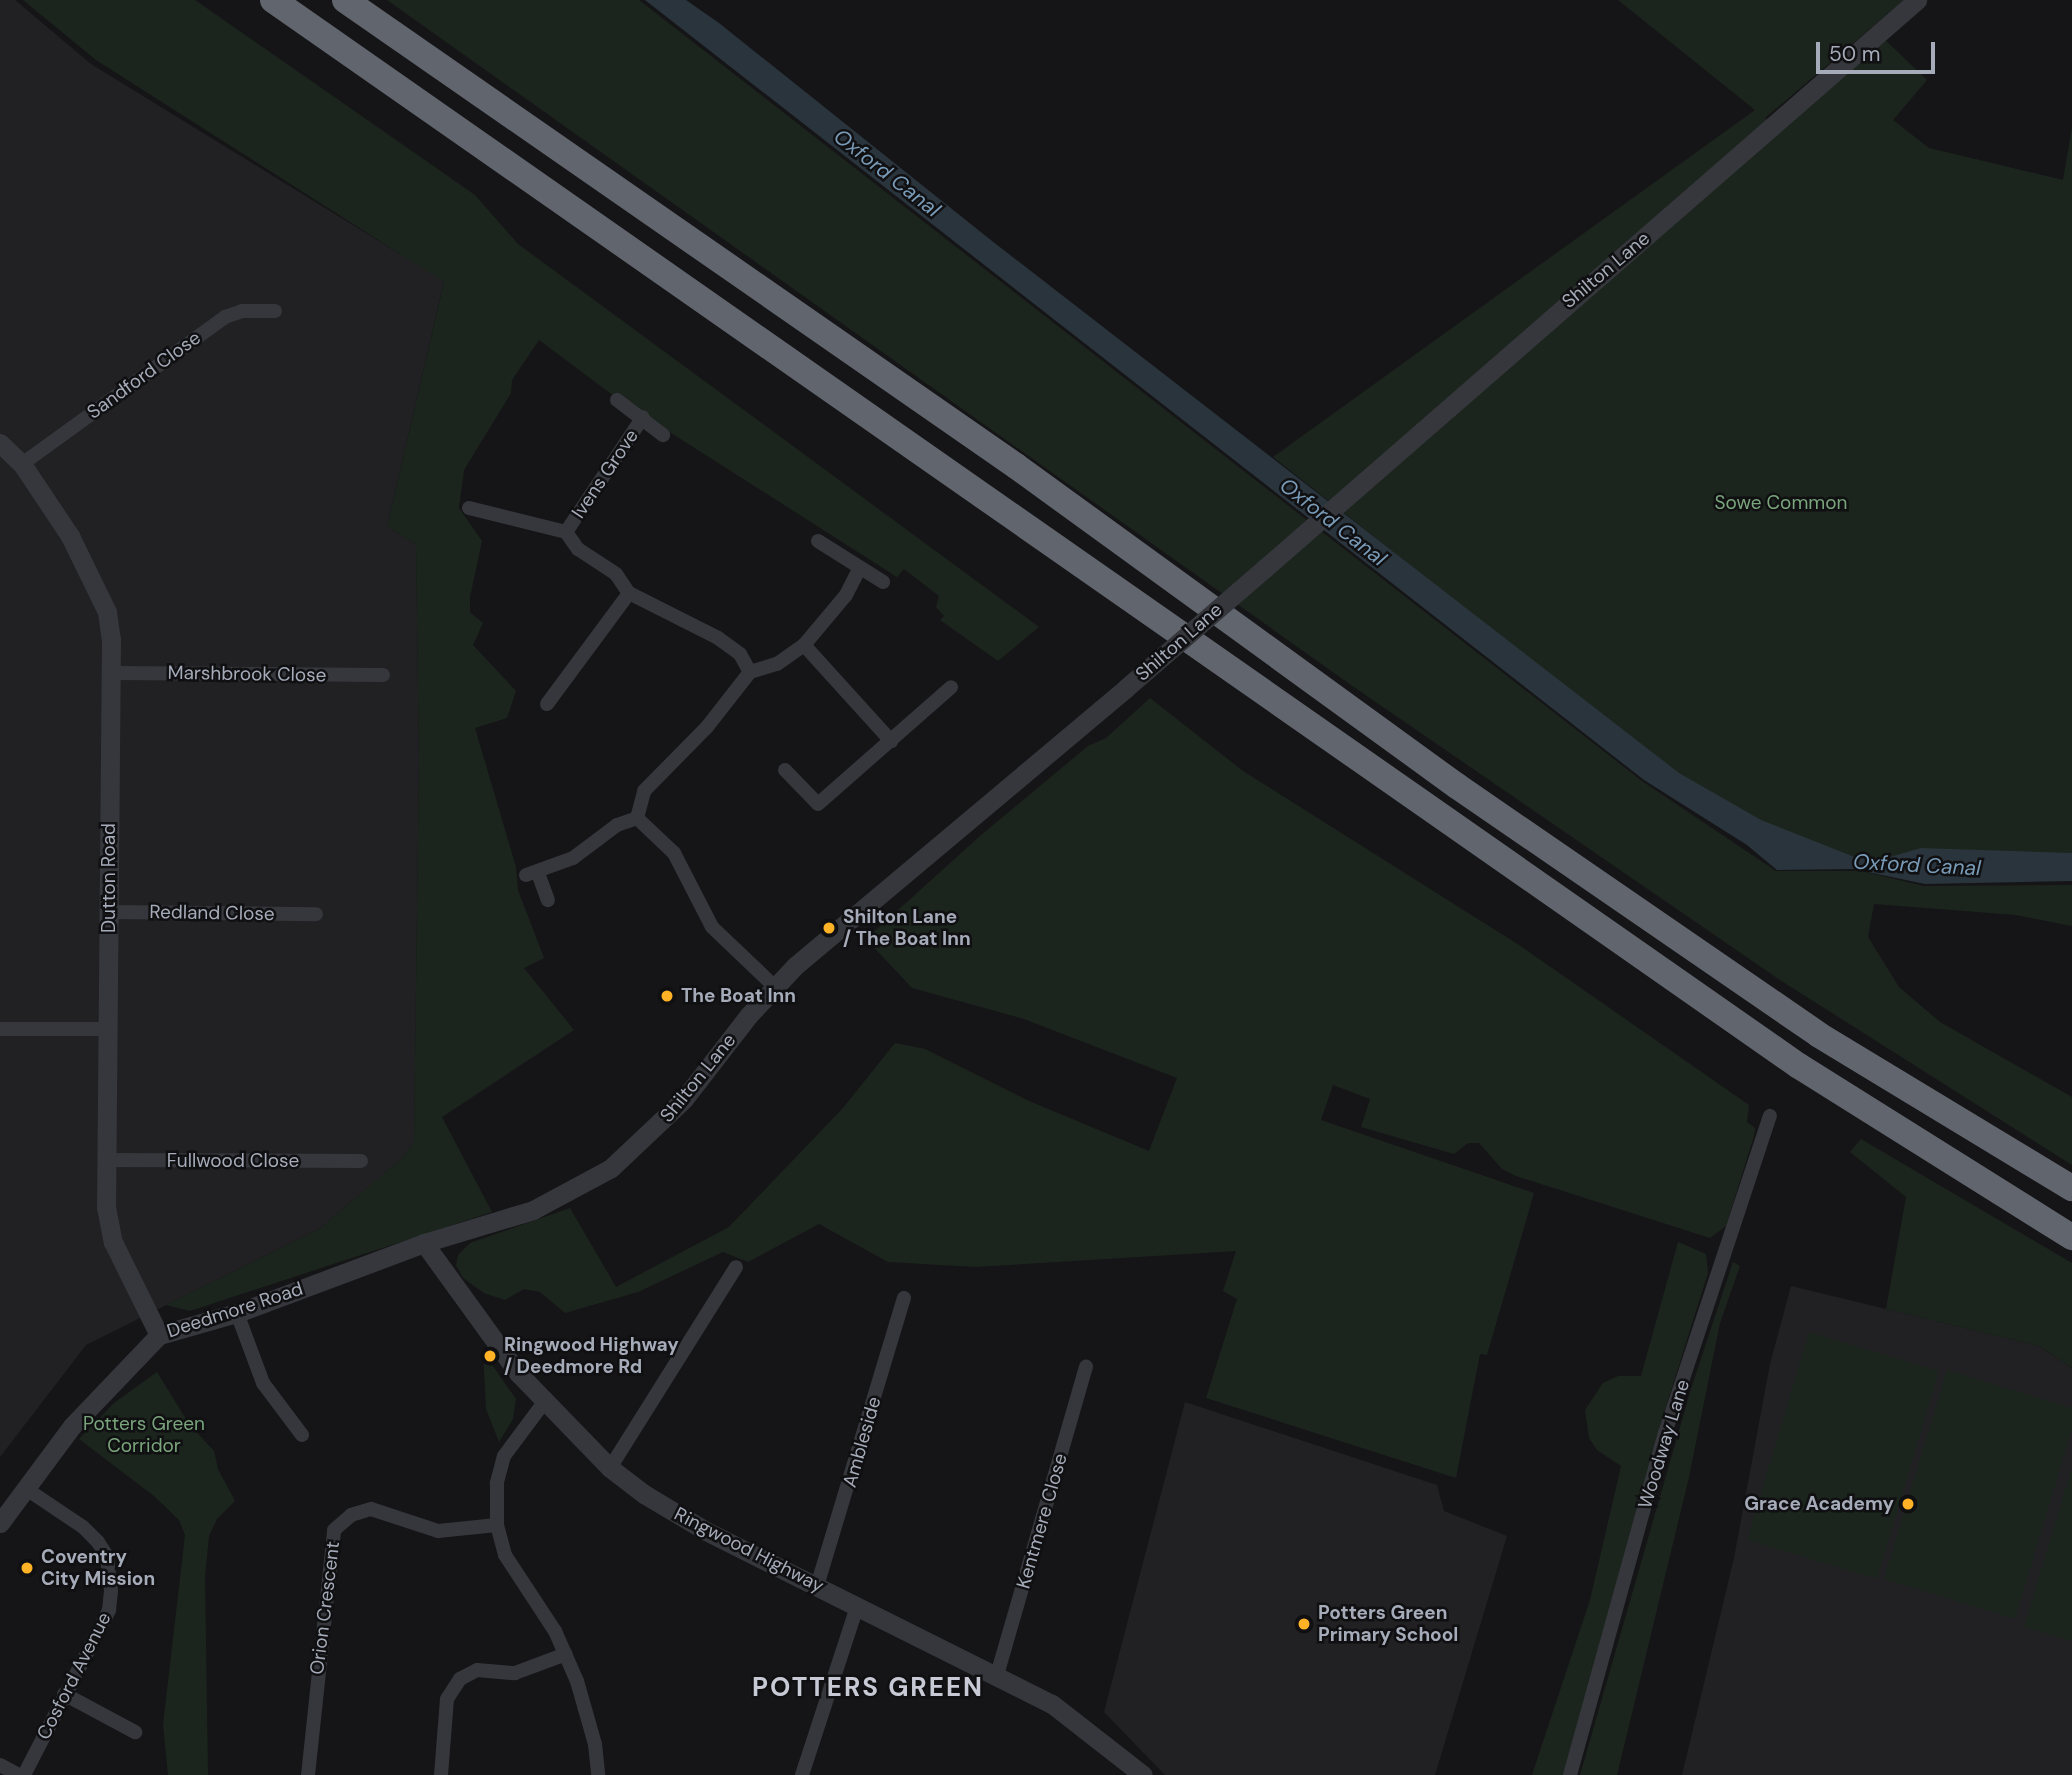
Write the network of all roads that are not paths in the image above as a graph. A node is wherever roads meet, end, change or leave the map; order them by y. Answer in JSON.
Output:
{"nodes":[{"id":1,"x":273,"y":0,"type":"edge"},
{"id":2,"x":345,"y":0,"type":"edge"},
{"id":3,"x":1917,"y":0,"type":"edge"},
{"id":4,"x":275,"y":311,"type":"dead end"},
{"id":5,"x":617,"y":400,"type":"dead end"},
{"id":6,"x":643,"y":417,"type":"junction"},
{"id":7,"x":663,"y":435,"type":"dead end"},
{"id":8,"x":0,"y":443,"type":"edge"},
{"id":9,"x":22,"y":464,"type":"junction"},
{"id":10,"x":469,"y":508,"type":"dead end"},
{"id":11,"x":566,"y":532,"type":"junction"},
{"id":12,"x":818,"y":541,"type":"dead end"},
{"id":13,"x":860,"y":568,"type":"junction"},
{"id":14,"x":883,"y":582,"type":"dead end"},
{"id":15,"x":629,"y":593,"type":"junction"},
{"id":16,"x":804,"y":645,"type":"junction"},
{"id":17,"x":750,"y":672,"type":"junction"},
{"id":18,"x":111,"y":673,"type":"junction"},
{"id":19,"x":383,"y":675,"type":"dead end"},
{"id":20,"x":951,"y":687,"type":"dead end"},
{"id":21,"x":547,"y":704,"type":"dead end"},
{"id":22,"x":891,"y":741,"type":"junction"},
{"id":23,"x":785,"y":770,"type":"dead end"},
{"id":24,"x":637,"y":818,"type":"junction"},
{"id":25,"x":548,"y":900,"type":"dead end"},
{"id":26,"x":109,"y":912,"type":"junction"},
{"id":27,"x":316,"y":914,"type":"dead end"},
{"id":28,"x":775,"y":987,"type":"junction"},
{"id":29,"x":0,"y":1029,"type":"edge"},
{"id":30,"x":108,"y":1029,"type":"junction"},
{"id":31,"x":1770,"y":1116,"type":"dead end"},
{"id":32,"x":105,"y":1160,"type":"junction"},
{"id":33,"x":361,"y":1161,"type":"dead end"},
{"id":34,"x":2072,"y":1188,"type":"edge"},
{"id":35,"x":2072,"y":1237,"type":"edge"},
{"id":36,"x":424,"y":1243,"type":"junction"},
{"id":37,"x":736,"y":1267,"type":"dead end"},
{"id":38,"x":904,"y":1298,"type":"dead end"},
{"id":39,"x":237,"y":1312,"type":"junction"},
{"id":40,"x":159,"y":1335,"type":"junction"},
{"id":41,"x":1086,"y":1367,"type":"dead end"},
{"id":42,"x":545,"y":1401,"type":"junction"},
{"id":43,"x":302,"y":1435,"type":"dead end"},
{"id":44,"x":610,"y":1468,"type":"junction"},
{"id":45,"x":25,"y":1488,"type":"junction"},
{"id":46,"x":0,"y":1523,"type":"edge"},
{"id":47,"x":497,"y":1525,"type":"junction"},
{"id":48,"x":817,"y":1586,"type":"junction"},
{"id":49,"x":857,"y":1607,"type":"junction"},
{"id":50,"x":566,"y":1654,"type":"junction"},
{"id":51,"x":997,"y":1675,"type":"junction"},
{"id":52,"x":64,"y":1694,"type":"junction"},
{"id":53,"x":135,"y":1732,"type":"dead end"},
{"id":54,"x":0,"y":1765,"type":"edge"},
{"id":55,"x":21,"y":1775,"type":"edge"},
{"id":56,"x":308,"y":1775,"type":"edge"},
{"id":57,"x":441,"y":1775,"type":"edge"},
{"id":58,"x":598,"y":1775,"type":"edge"},
{"id":59,"x":802,"y":1775,"type":"edge"},
{"id":60,"x":1143,"y":1775,"type":"edge"},
{"id":61,"x":1570,"y":1775,"type":"edge"}],
"edges":[{"from":1,"to":35,"type":"highway"},
{"from":2,"to":34,"type":"highway"},
{"from":3,"to":28,"type":"street","name":"Shilton Lane","bridge":true},
{"from":4,"to":9,"type":"street","name":"Sandford Close"},
{"from":5,"to":6,"type":"street","name":"Ivens Grove"},
{"from":6,"to":7,"type":"street","name":"Ivens Grove"},
{"from":6,"to":11,"type":"street","name":"Ivens Grove"},
{"from":8,"to":9,"type":"street","name":"Dutton Road"},
{"from":9,"to":18,"type":"street","name":"Dutton Road"},
{"from":10,"to":11,"type":"street"},
{"from":11,"to":15,"type":"street"},
{"from":12,"to":13,"type":"street"},
{"from":13,"to":14,"type":"street"},
{"from":13,"to":16,"type":"street"},
{"from":15,"to":17,"type":"street"},
{"from":15,"to":21,"type":"street"},
{"from":16,"to":17,"type":"street"},
{"from":16,"to":22,"type":"street"},
{"from":17,"to":24,"type":"street"},
{"from":18,"to":19,"type":"street","name":"Marshbrook Close"},
{"from":18,"to":26,"type":"street","name":"Dutton Road"},
{"from":20,"to":22,"type":"street"},
{"from":22,"to":23,"type":"street"},
{"from":24,"to":25,"type":"street"},
{"from":24,"to":28,"type":"street"},
{"from":26,"to":27,"type":"street","name":"Redland Close"},
{"from":26,"to":30,"type":"street","name":"Dutton Road"},
{"from":28,"to":36,"type":"street","name":"Shilton Lane"},
{"from":29,"to":30,"type":"street"},
{"from":30,"to":32,"type":"street","name":"Dutton Road"},
{"from":31,"to":61,"type":"street","name":"Woodway Lane"},
{"from":32,"to":33,"type":"street","name":"Fullwood Close"},
{"from":32,"to":40,"type":"street","name":"Dutton Road"},
{"from":36,"to":39,"type":"street","name":"Deedmore Road"},
{"from":36,"to":42,"type":"street","name":"Ringwood Highway"},
{"from":37,"to":44,"type":"street"},
{"from":38,"to":48,"type":"street","name":"Ambleside"},
{"from":39,"to":40,"type":"street","name":"Deedmore Road"},
{"from":39,"to":43,"type":"street"},
{"from":40,"to":45,"type":"street","name":"Deedmore Road"},
{"from":41,"to":51,"type":"street","name":"Kentmere Close"},
{"from":42,"to":44,"type":"street","name":"Ringwood Highway"},
{"from":42,"to":47,"type":"street"},
{"from":44,"to":48,"type":"street","name":"Ringwood Highway"},
{"from":45,"to":46,"type":"street","name":"Deedmore Road"},
{"from":45,"to":52,"type":"street","name":"Cosford Avenue"},
{"from":47,"to":50,"type":"street"},
{"from":47,"to":56,"type":"street","name":"Orion Crescent"},
{"from":48,"to":49,"type":"street","name":"Ringwood Highway"},
{"from":49,"to":51,"type":"street","name":"Ringwood Highway"},
{"from":49,"to":59,"type":"street"},
{"from":50,"to":57,"type":"street"},
{"from":50,"to":58,"type":"street"},
{"from":51,"to":60,"type":"street","name":"Ringwood Highway"},
{"from":52,"to":53,"type":"street"},
{"from":52,"to":55,"type":"street","name":"Cosford Avenue"},
{"from":54,"to":55,"type":"street","name":"Cosford Avenue"}]}
